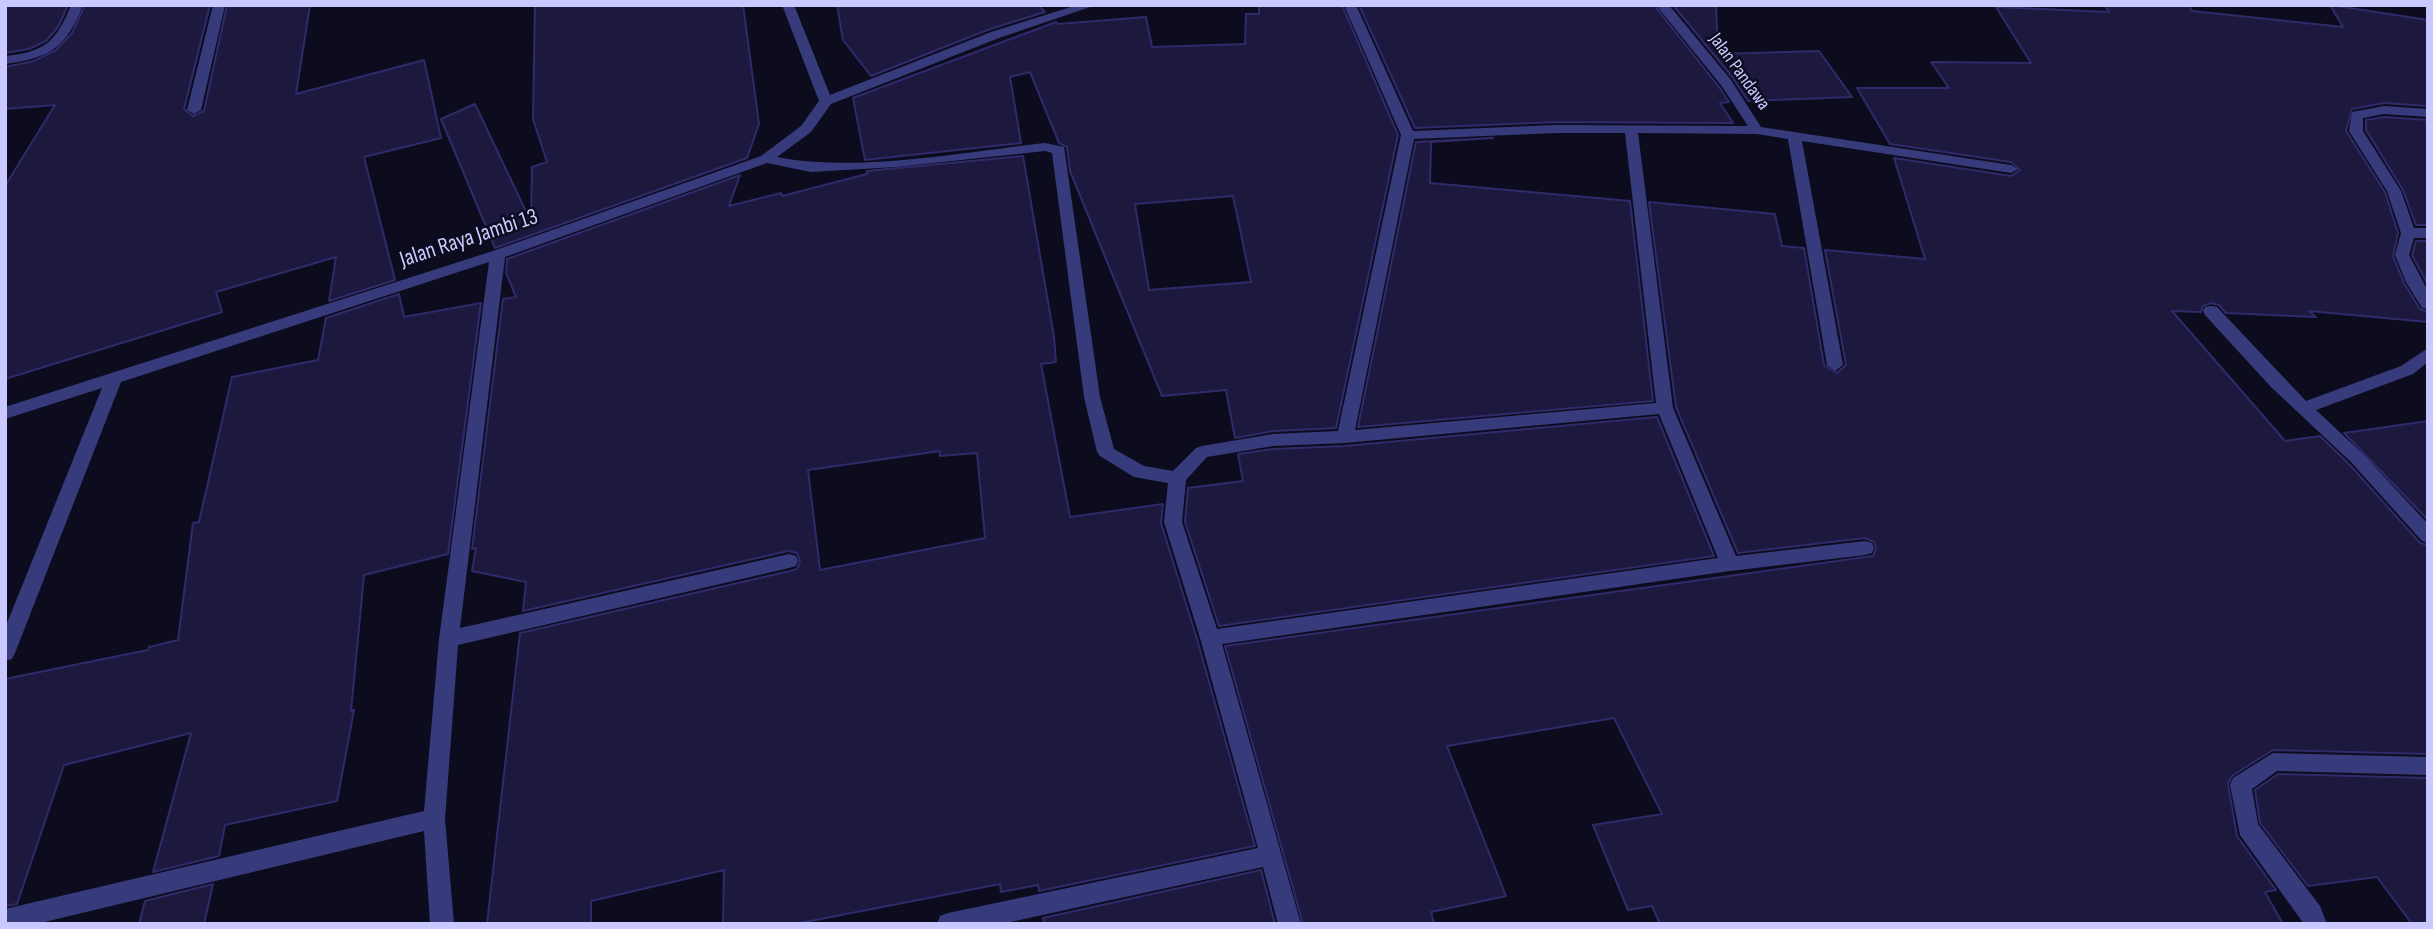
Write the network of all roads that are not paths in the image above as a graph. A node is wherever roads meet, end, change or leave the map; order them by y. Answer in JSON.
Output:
{"nodes":[{"id":1,"x":77,"y":5,"type":"edge"},
{"id":2,"x":219,"y":5,"type":"edge"},
{"id":3,"x":788,"y":5,"type":"edge"},
{"id":4,"x":1090,"y":5,"type":"edge"},
{"id":5,"x":1350,"y":5,"type":"edge"},
{"id":6,"x":1662,"y":5,"type":"edge"},
{"id":7,"x":5,"y":60,"type":"edge"},
{"id":8,"x":826,"y":101,"type":"junction"},
{"id":9,"x":194,"y":110,"type":"dead end"},
{"id":10,"x":2428,"y":113,"type":"edge"},
{"id":11,"x":1757,"y":130,"type":"junction"},
{"id":12,"x":1631,"y":131,"type":"junction"},
{"id":13,"x":1408,"y":135,"type":"junction"},
{"id":14,"x":1794,"y":136,"type":"junction"},
{"id":15,"x":766,"y":159,"type":"junction"},
{"id":16,"x":2011,"y":169,"type":"dead end"},
{"id":17,"x":2408,"y":233,"type":"junction"},
{"id":18,"x":2428,"y":233,"type":"edge"},
{"id":19,"x":498,"y":254,"type":"junction"},
{"id":20,"x":2428,"y":304,"type":"edge"},
{"id":21,"x":2211,"y":311,"type":"dead end"},
{"id":22,"x":2428,"y":353,"type":"edge"},
{"id":23,"x":1835,"y":365,"type":"dead end"},
{"id":24,"x":114,"y":378,"type":"junction"},
{"id":25,"x":1665,"y":408,"type":"junction"},
{"id":26,"x":2303,"y":408,"type":"junction"},
{"id":27,"x":5,"y":413,"type":"edge"},
{"id":28,"x":1345,"y":437,"type":"junction"},
{"id":29,"x":1177,"y":478,"type":"junction"},
{"id":30,"x":2428,"y":536,"type":"edge"},
{"id":31,"x":1865,"y":548,"type":"dead end"},
{"id":32,"x":789,"y":561,"type":"dead end"},
{"id":33,"x":1730,"y":564,"type":"junction"},
{"id":34,"x":1210,"y":638,"type":"junction"},
{"id":35,"x":449,"y":639,"type":"junction"},
{"id":36,"x":5,"y":653,"type":"edge"},
{"id":37,"x":2428,"y":766,"type":"edge"},
{"id":38,"x":435,"y":820,"type":"junction"},
{"id":39,"x":1271,"y":855,"type":"junction"},
{"id":40,"x":1020,"y":916,"type":"edge"},
{"id":41,"x":5,"y":920,"type":"edge"},
{"id":42,"x":442,"y":924,"type":"edge"},
{"id":43,"x":948,"y":924,"type":"edge"},
{"id":44,"x":1290,"y":924,"type":"edge"},
{"id":45,"x":2316,"y":924,"type":"edge"}],
"edges":[{"from":1,"to":7,"type":"street"},
{"from":2,"to":9,"type":"street"},
{"from":3,"to":8,"type":"street"},
{"from":4,"to":8,"type":"street"},
{"from":5,"to":13,"type":"street"},
{"from":6,"to":11,"type":"street","name":"Jalan Pandawa"},
{"from":8,"to":15,"type":"street","name":"Jalan Raya Jambi 13"},
{"from":10,"to":17,"type":"street"},
{"from":11,"to":12,"type":"street"},
{"from":11,"to":14,"type":"street"},
{"from":12,"to":13,"type":"street"},
{"from":12,"to":25,"type":"street"},
{"from":13,"to":28,"type":"street"},
{"from":14,"to":16,"type":"street"},
{"from":14,"to":23,"type":"street"},
{"from":15,"to":19,"type":"street","name":"Jalan Raya Jambi 13"},
{"from":15,"to":29,"type":"street"},
{"from":17,"to":18,"type":"street"},
{"from":17,"to":20,"type":"street"},
{"from":19,"to":24,"type":"street","name":"Jalan Raya Jambi 13"},
{"from":19,"to":35,"type":"street"},
{"from":21,"to":26,"type":"street"},
{"from":22,"to":26,"type":"street"},
{"from":24,"to":27,"type":"street","name":"Jalan Raya Jambi 13"},
{"from":24,"to":36,"type":"street"},
{"from":25,"to":28,"type":"street"},
{"from":25,"to":33,"type":"street"},
{"from":26,"to":30,"type":"street"},
{"from":28,"to":29,"type":"street"},
{"from":29,"to":34,"type":"street"},
{"from":31,"to":33,"type":"street"},
{"from":32,"to":35,"type":"street"},
{"from":33,"to":34,"type":"street"},
{"from":34,"to":39,"type":"street"},
{"from":35,"to":38,"type":"street"},
{"from":37,"to":45,"type":"street"},
{"from":38,"to":41,"type":"street"},
{"from":38,"to":42,"type":"street"},
{"from":39,"to":40,"type":"street"},
{"from":39,"to":44,"type":"street"},
{"from":40,"to":43,"type":"street"}]}
